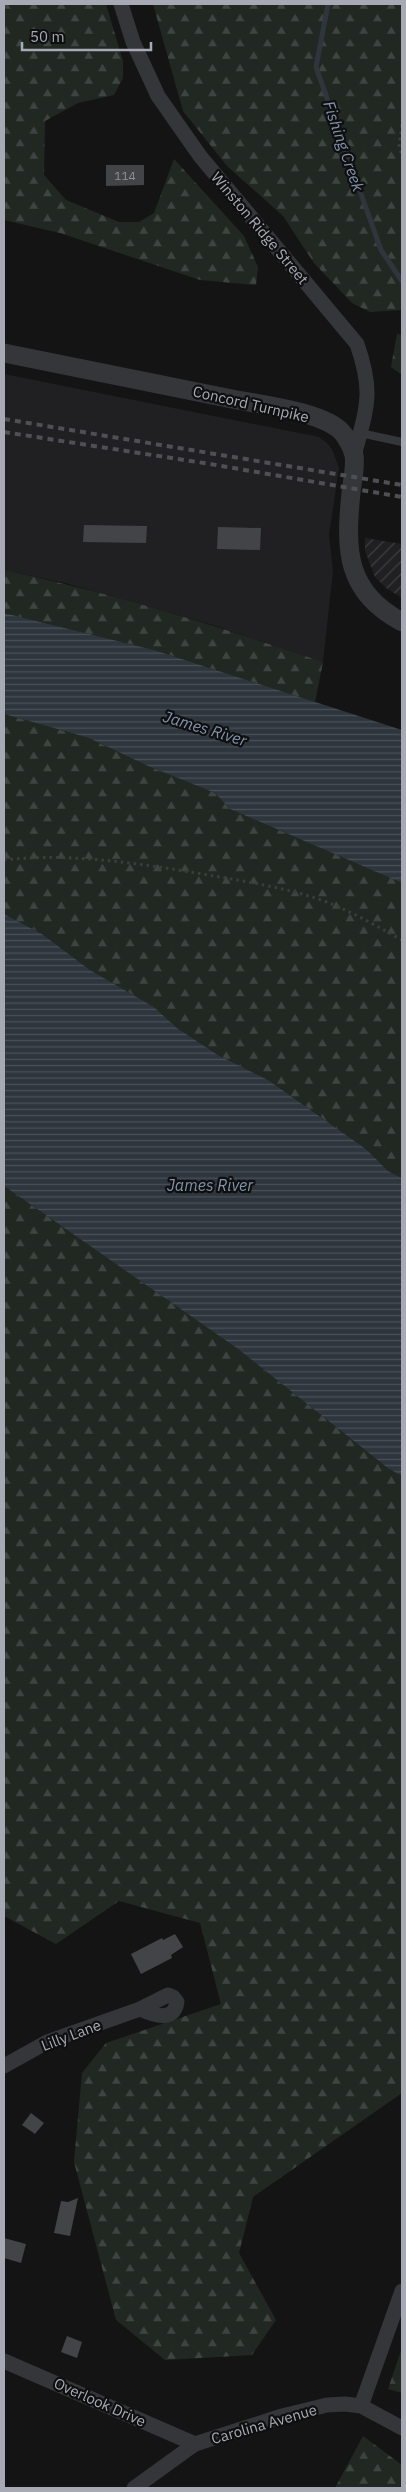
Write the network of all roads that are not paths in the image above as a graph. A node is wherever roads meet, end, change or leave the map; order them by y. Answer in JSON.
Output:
{"nodes":[{"id":1,"x":121,"y":4,"type":"edge"},
{"id":2,"x":4,"y":353,"type":"edge"},
{"id":3,"x":360,"y":433,"type":"junction"},
{"id":4,"x":402,"y":442,"type":"edge"},
{"id":5,"x":354,"y":456,"type":"junction"},
{"id":6,"x":402,"y":622,"type":"edge"},
{"id":7,"x":140,"y":2009,"type":"dead end"},
{"id":8,"x":4,"y":2066,"type":"edge"},
{"id":9,"x":402,"y":2291,"type":"edge"},
{"id":10,"x":4,"y":2361,"type":"edge"},
{"id":11,"x":361,"y":2406,"type":"junction"},
{"id":12,"x":402,"y":2428,"type":"edge"},
{"id":13,"x":195,"y":2444,"type":"junction"},
{"id":14,"x":134,"y":2488,"type":"edge"}],
"edges":[{"from":1,"to":3,"type":"street","name":"Winston Ridge Street"},
{"from":2,"to":5,"type":"street","name":"Concord Turnpike"},
{"from":3,"to":4,"type":"lane"},
{"from":3,"to":5,"type":"street","name":"Winston Ridge Street"},
{"from":5,"to":6,"type":"street"},
{"from":7,"to":8,"type":"street","name":"Lilly Lane"},
{"from":9,"to":11,"type":"street"},
{"from":10,"to":13,"type":"street","name":"Overlook Drive"},
{"from":11,"to":12,"type":"street","name":"Carolina Avenue"},
{"from":11,"to":13,"type":"street","name":"Carolina Avenue"},
{"from":13,"to":14,"type":"street","name":"Carolina Avenue"}]}
